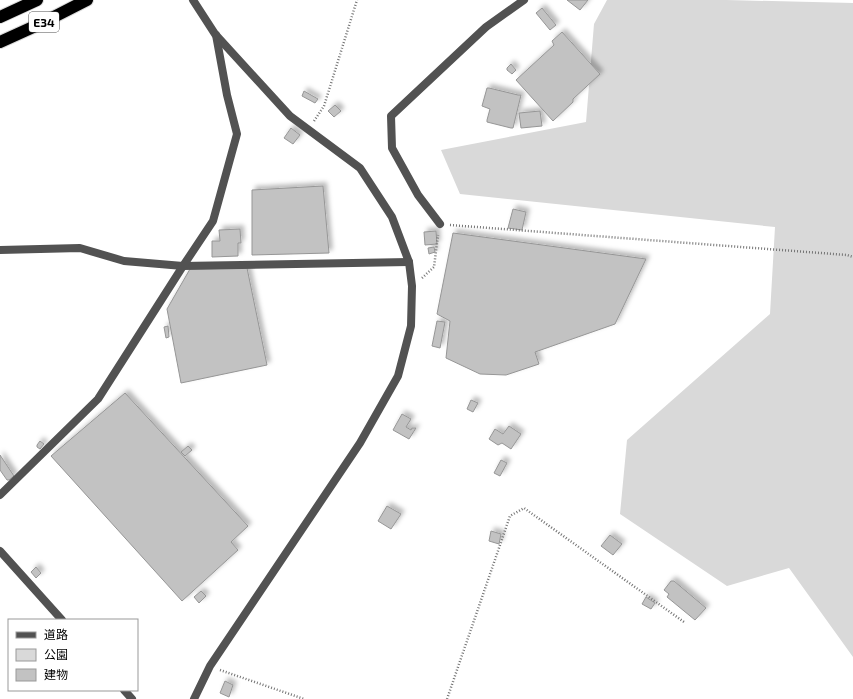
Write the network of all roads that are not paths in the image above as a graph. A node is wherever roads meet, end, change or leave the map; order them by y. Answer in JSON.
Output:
{"nodes":[{"id":1,"x":37,"y":0,"type":"edge"},
{"id":2,"x":87,"y":0,"type":"edge"},
{"id":3,"x":192,"y":0,"type":"edge"},
{"id":4,"x":524,"y":0,"type":"edge"},
{"id":5,"x":0,"y":17,"type":"edge"},
{"id":6,"x":216,"y":34,"type":"junction"},
{"id":7,"x":0,"y":42,"type":"edge"},
{"id":8,"x":440,"y":224,"type":"road end"},
{"id":9,"x":0,"y":250,"type":"edge"},
{"id":10,"x":409,"y":262,"type":"junction"},
{"id":11,"x":183,"y":266,"type":"junction"},
{"id":12,"x":0,"y":495,"type":"edge"},
{"id":13,"x":0,"y":551,"type":"edge"},
{"id":14,"x":61,"y":619,"type":"edge"},
{"id":15,"x":125,"y":691,"type":"edge"},
{"id":16,"x":132,"y":699,"type":"edge"},
{"id":17,"x":194,"y":699,"type":"edge"}],
"edges":[{"from":1,"to":5,"type":"highway","number":"E34"},
{"from":2,"to":7,"type":"highway","number":"E34"},
{"from":3,"to":6,"type":"street"},
{"from":4,"to":8,"type":"street"},
{"from":6,"to":10,"type":"street"},
{"from":6,"to":11,"type":"street"},
{"from":9,"to":11,"type":"street"},
{"from":10,"to":11,"type":"street"},
{"from":10,"to":17,"type":"street"},
{"from":11,"to":12,"type":"street"},
{"from":13,"to":14,"type":"street"},
{"from":15,"to":16,"type":"street"}]}
